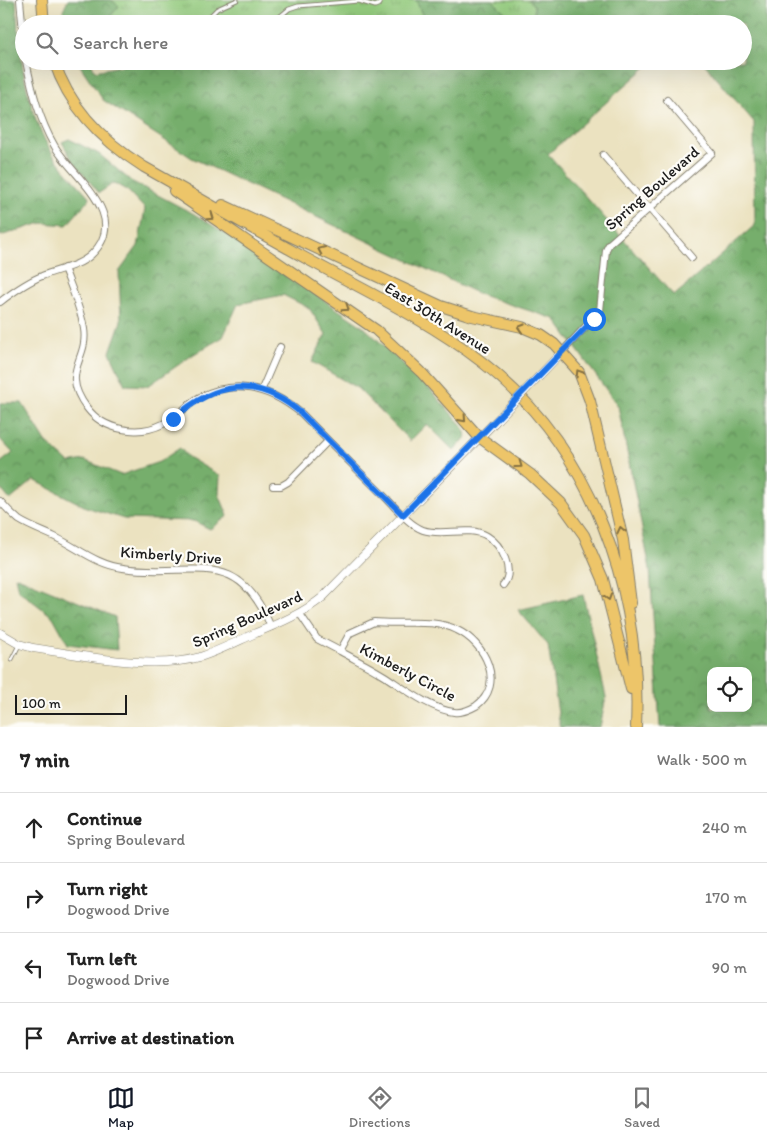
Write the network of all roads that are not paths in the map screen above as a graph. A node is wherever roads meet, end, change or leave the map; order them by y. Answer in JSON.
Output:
{"nodes":[{"id":1,"x":20,"y":0,"type":"edge"},
{"id":2,"x":42,"y":0,"type":"edge"},
{"id":3,"x":237,"y":0,"type":"edge"},
{"id":4,"x":315,"y":0,"type":"edge"},
{"id":5,"x":382,"y":0,"type":"edge"},
{"id":6,"x":319,"y":4,"type":"junction"},
{"id":7,"x":21,"y":15,"type":"edge"},
{"id":8,"x":43,"y":15,"type":"edge"},
{"id":9,"x":211,"y":15,"type":"edge"},
{"id":10,"x":282,"y":15,"type":"edge"},
{"id":11,"x":28,"y":70,"type":"edge"},
{"id":12,"x":58,"y":70,"type":"edge"},
{"id":13,"x":667,"y":100,"type":"dead end"},
{"id":14,"x":603,"y":155,"type":"dead end"},
{"id":15,"x":144,"y":167,"type":"junction"},
{"id":16,"x":169,"y":182,"type":"junction"},
{"id":17,"x":649,"y":208,"type":"junction"},
{"id":18,"x":692,"y":258,"type":"dead end"},
{"id":19,"x":64,"y":268,"type":"junction"},
{"id":20,"x":0,"y":302,"type":"edge"},
{"id":21,"x":280,"y":347,"type":"dead end"},
{"id":22,"x":562,"y":352,"type":"junction"},
{"id":23,"x":262,"y":389,"type":"junction"},
{"id":24,"x":479,"y":437,"type":"junction"},
{"id":25,"x":328,"y":441,"type":"junction"},
{"id":26,"x":273,"y":486,"type":"dead end"},
{"id":27,"x":0,"y":501,"type":"edge"},
{"id":28,"x":403,"y":515,"type":"junction"},
{"id":29,"x":503,"y":585,"type":"dead end"},
{"id":30,"x":300,"y":614,"type":"junction"},
{"id":31,"x":270,"y":627,"type":"junction"},
{"id":32,"x":632,"y":630,"type":"junction"},
{"id":33,"x":0,"y":633,"type":"edge"},
{"id":34,"x":19,"y":644,"type":"junction"},
{"id":35,"x":340,"y":651,"type":"junction"},
{"id":36,"x":12,"y":659,"type":"dead end"},
{"id":37,"x":637,"y":712,"type":"junction"},
{"id":38,"x":636,"y":727,"type":"edge"}],
"edges":[{"from":1,"to":7,"type":"street"},
{"from":2,"to":8,"type":"main road"},
{"from":3,"to":9,"type":"lane"},
{"from":4,"to":6,"type":"lane"},
{"from":5,"to":6,"type":"lane"},
{"from":6,"to":10,"type":"lane"},
{"from":11,"to":19,"type":"street"},
{"from":12,"to":15,"type":"main road","name":"East 30th Avenue"},
{"from":13,"to":17,"type":"street","name":"Spring Boulevard"},
{"from":14,"to":17,"type":"street"},
{"from":15,"to":16,"type":"main road","name":"East 30th Avenue"},
{"from":15,"to":24,"type":"main road","one_way":true},
{"from":22,"to":16,"type":"main road","one_way":true},
{"from":16,"to":32,"type":"main road","name":"East 30th Avenue"},
{"from":17,"to":18,"type":"street"},
{"from":17,"to":22,"type":"street","name":"Spring Boulevard"},
{"from":19,"to":20,"type":"street"},
{"from":19,"to":23,"type":"street"},
{"from":21,"to":23,"type":"street"},
{"from":22,"to":24,"type":"street","name":"Spring Boulevard","bridge":true},
{"from":32,"to":22,"type":"main road","one_way":true},
{"from":23,"to":25,"type":"street"},
{"from":24,"to":28,"type":"street","name":"Spring Boulevard"},
{"from":24,"to":37,"type":"main road","one_way":true},
{"from":25,"to":26,"type":"street"},
{"from":25,"to":28,"type":"street"},
{"from":27,"to":31,"type":"street","name":"Kimberly Drive"},
{"from":28,"to":29,"type":"street"},
{"from":28,"to":30,"type":"street","name":"Spring Boulevard"},
{"from":30,"to":31,"type":"street","name":"Spring Boulevard"},
{"from":30,"to":35,"type":"street","name":"Kimberly Circle"},
{"from":31,"to":34,"type":"street","name":"Spring Boulevard"},
{"from":32,"to":37,"type":"main road","name":"East 30th Avenue"},
{"from":33,"to":34,"type":"street","name":"Spring Boulevard"},
{"from":34,"to":36,"type":"lane"},
{"from":35,"to":35,"type":"street","name":"Kimberly Circle"},
{"from":37,"to":38,"type":"main road","name":"East 30th Avenue"}]}
